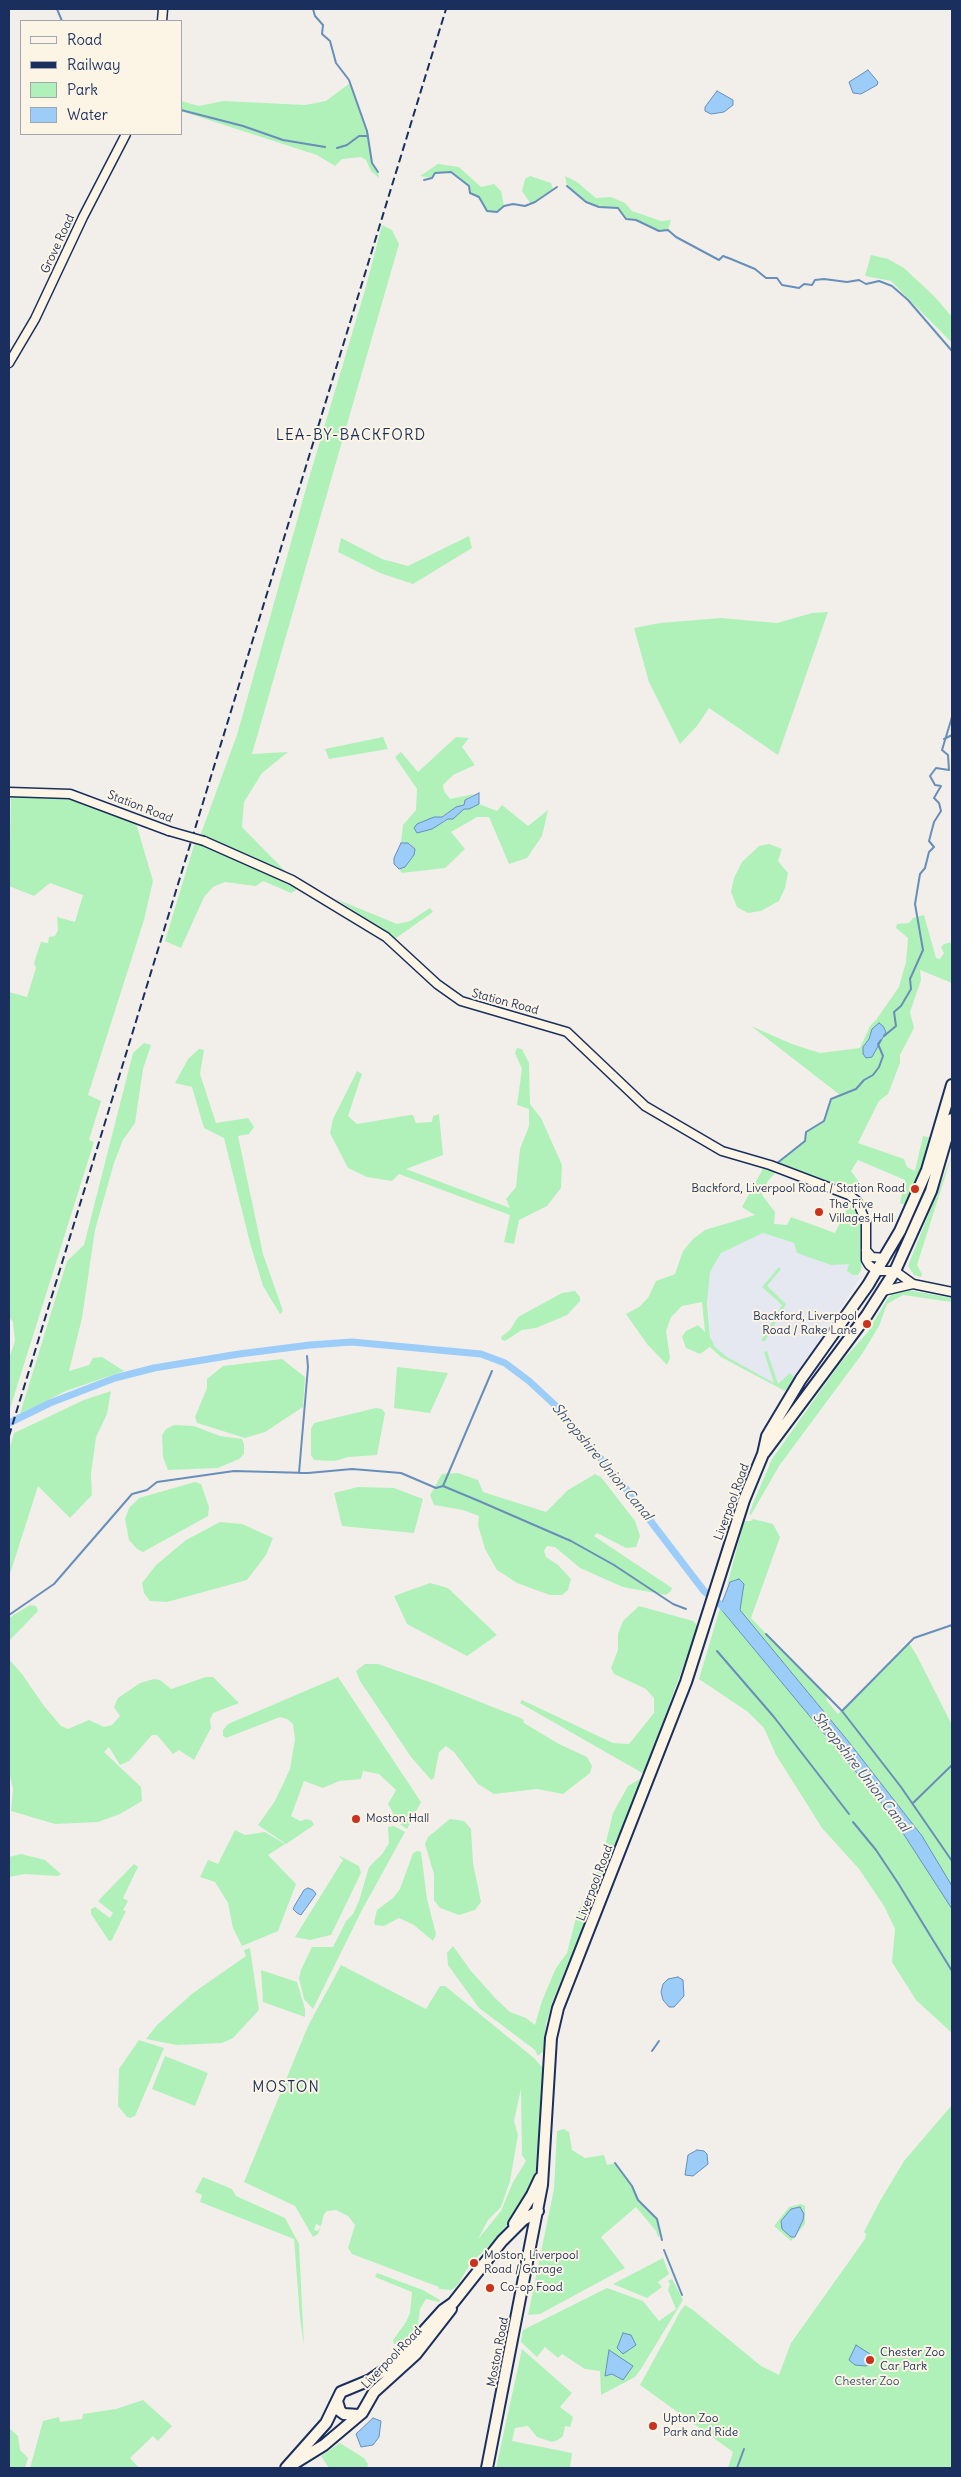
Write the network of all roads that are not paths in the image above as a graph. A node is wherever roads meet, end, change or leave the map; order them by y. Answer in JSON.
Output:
{"nodes":[{"id":1,"x":125,"y":135,"type":"edge"},
{"id":2,"x":9,"y":363,"type":"edge"},
{"id":3,"x":9,"y":792,"type":"edge"},
{"id":4,"x":952,"y":1085,"type":"edge"},
{"id":5,"x":952,"y":1119,"type":"edge"},
{"id":6,"x":866,"y":1250,"type":"junction"},
{"id":7,"x":885,"y":1258,"type":"junction"},
{"id":8,"x":877,"y":1271,"type":"junction"},
{"id":9,"x":895,"y":1271,"type":"junction"},
{"id":10,"x":914,"y":1284,"type":"junction"},
{"id":11,"x":883,"y":1291,"type":"junction"},
{"id":12,"x":952,"y":1292,"type":"edge"},
{"id":13,"x":763,"y":1454,"type":"junction"},
{"id":14,"x":544,"y":2165,"type":"junction"},
{"id":15,"x":538,"y":2211,"type":"junction"},
{"id":16,"x":502,"y":2241,"type":"junction"},
{"id":17,"x":453,"y":2303,"type":"junction"},
{"id":18,"x":353,"y":2387,"type":"junction"},
{"id":19,"x":337,"y":2401,"type":"junction"},
{"id":20,"x":366,"y":2405,"type":"junction"},
{"id":21,"x":359,"y":2415,"type":"junction"},
{"id":22,"x":286,"y":2468,"type":"edge"},
{"id":23,"x":486,"y":2468,"type":"edge"}],
"edges":[{"from":1,"to":2,"type":"street","name":"Grove Road"},
{"from":3,"to":6,"type":"street","name":"Station Road","bridge":true},
{"from":4,"to":7,"type":"highway","name":"Liverpool Road"},
{"from":5,"to":9,"type":"highway","name":"Liverpool Road"},
{"from":6,"to":7,"type":"street"},
{"from":6,"to":8,"type":"street","name":"Station Road"},
{"from":7,"to":8,"type":"highway","name":"Liverpool Road"},
{"from":8,"to":9,"type":"street"},
{"from":8,"to":13,"type":"highway","name":"Liverpool Road"},
{"from":9,"to":10,"type":"street"},
{"from":9,"to":11,"type":"highway","name":"Liverpool Road"},
{"from":10,"to":11,"type":"street"},
{"from":10,"to":12,"type":"street"},
{"from":11,"to":13,"type":"highway","name":"Liverpool Road"},
{"from":13,"to":14,"type":"highway","name":"Liverpool Road"},
{"from":14,"to":15,"type":"highway","name":"Liverpool Road"},
{"from":14,"to":16,"type":"highway"},
{"from":15,"to":16,"type":"highway","name":"Liverpool Road"},
{"from":15,"to":23,"type":"highway","name":"Moston Road"},
{"from":16,"to":17,"type":"highway","name":"Liverpool Road"},
{"from":17,"to":18,"type":"highway","name":"Liverpool Road"},
{"from":17,"to":20,"type":"highway","name":"Liverpool Road"},
{"from":18,"to":19,"type":"highway"},
{"from":18,"to":20,"type":"highway"},
{"from":19,"to":21,"type":"highway"},
{"from":19,"to":22,"type":"highway"},
{"from":20,"to":21,"type":"highway"},
{"from":21,"to":22,"type":"highway"}]}
